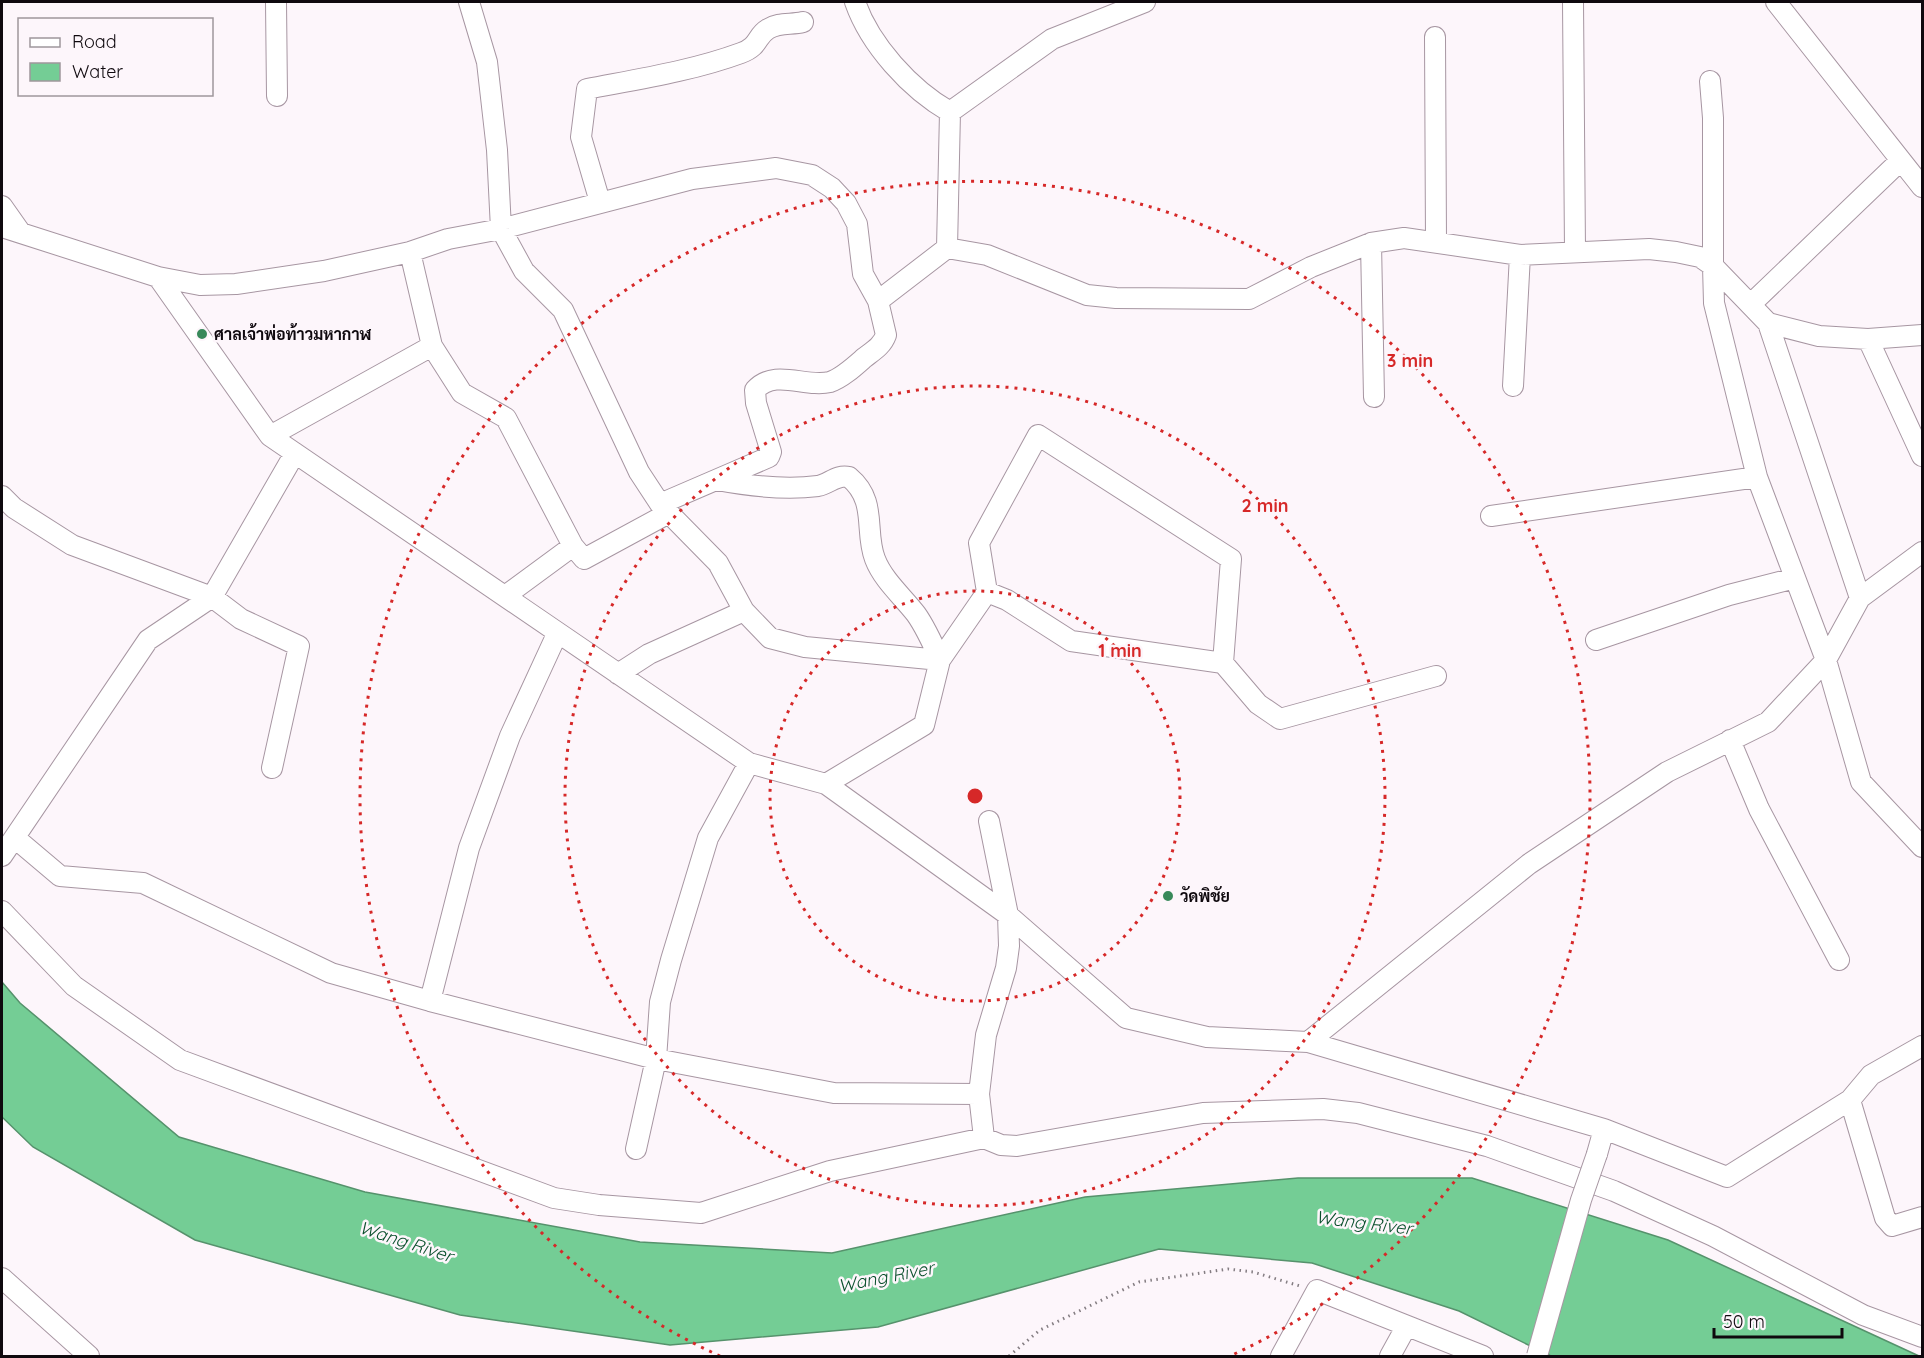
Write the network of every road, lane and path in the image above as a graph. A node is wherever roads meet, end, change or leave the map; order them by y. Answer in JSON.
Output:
{"nodes":[{"id":1,"x":276,"y":2,"type":"edge"},
{"id":2,"x":469,"y":2,"type":"edge"},
{"id":3,"x":855,"y":2,"type":"edge"},
{"id":4,"x":1145,"y":2,"type":"edge"},
{"id":5,"x":1573,"y":2,"type":"edge"},
{"id":6,"x":1776,"y":2,"type":"edge"},
{"id":7,"x":803,"y":22,"type":"dead end"},
{"id":8,"x":1435,"y":37,"type":"dead end"},
{"id":9,"x":1710,"y":81,"type":"dead end"},
{"id":10,"x":277,"y":96,"type":"dead end"},
{"id":11,"x":950,"y":112,"type":"junction"},
{"id":12,"x":1900,"y":160,"type":"junction"},
{"id":13,"x":1923,"y":187,"type":"edge"},
{"id":14,"x":600,"y":202,"type":"junction"},
{"id":15,"x":2,"y":206,"type":"edge"},
{"id":16,"x":2,"y":227,"type":"edge"},
{"id":17,"x":501,"y":229,"type":"junction"},
{"id":18,"x":21,"y":233,"type":"junction"},
{"id":19,"x":1436,"y":242,"type":"junction"},
{"id":20,"x":1371,"y":243,"type":"junction"},
{"id":21,"x":947,"y":248,"type":"junction"},
{"id":22,"x":1575,"y":251,"type":"junction"},
{"id":23,"x":410,"y":252,"type":"junction"},
{"id":24,"x":1520,"y":255,"type":"junction"},
{"id":25,"x":1713,"y":266,"type":"junction"},
{"id":26,"x":158,"y":277,"type":"junction"},
{"id":27,"x":878,"y":301,"type":"junction"},
{"id":28,"x":1751,"y":304,"type":"junction"},
{"id":29,"x":1768,"y":322,"type":"junction"},
{"id":30,"x":1923,"y":335,"type":"edge"},
{"id":31,"x":1868,"y":339,"type":"junction"},
{"id":32,"x":432,"y":346,"type":"junction"},
{"id":33,"x":1513,"y":386,"type":"dead end"},
{"id":34,"x":1374,"y":397,"type":"dead end"},
{"id":35,"x":270,"y":436,"type":"junction"},
{"id":36,"x":295,"y":453,"type":"junction"},
{"id":37,"x":1923,"y":456,"type":"edge"},
{"id":38,"x":1756,"y":477,"type":"junction"},
{"id":39,"x":717,"y":480,"type":"junction"},
{"id":40,"x":2,"y":496,"type":"edge"},
{"id":41,"x":664,"y":509,"type":"junction"},
{"id":42,"x":1491,"y":516,"type":"dead end"},
{"id":43,"x":573,"y":546,"type":"junction"},
{"id":44,"x":1923,"y":552,"type":"edge"},
{"id":45,"x":1795,"y":578,"type":"junction"},
{"id":46,"x":987,"y":592,"type":"junction"},
{"id":47,"x":505,"y":596,"type":"junction"},
{"id":48,"x":212,"y":597,"type":"junction"},
{"id":49,"x":1860,"y":598,"type":"junction"},
{"id":50,"x":744,"y":611,"type":"junction"},
{"id":51,"x":558,"y":634,"type":"junction"},
{"id":52,"x":1596,"y":640,"type":"dead end"},
{"id":53,"x":940,"y":660,"type":"junction"},
{"id":54,"x":1826,"y":660,"type":"junction"},
{"id":55,"x":1223,"y":663,"type":"junction"},
{"id":56,"x":618,"y":674,"type":"junction"},
{"id":57,"x":1436,"y":676,"type":"dead end"},
{"id":58,"x":1730,"y":740,"type":"junction"},
{"id":59,"x":749,"y":763,"type":"junction"},
{"id":60,"x":272,"y":768,"type":"dead end"},
{"id":61,"x":826,"y":784,"type":"junction"},
{"id":62,"x":989,"y":821,"type":"dead end"},
{"id":63,"x":15,"y":838,"type":"junction"},
{"id":64,"x":1923,"y":847,"type":"edge"},
{"id":65,"x":2,"y":856,"type":"edge"},
{"id":66,"x":2,"y":910,"type":"edge"},
{"id":67,"x":1008,"y":915,"type":"junction"},
{"id":68,"x":1839,"y":960,"type":"dead end"},
{"id":69,"x":430,"y":1001,"type":"junction"},
{"id":70,"x":1308,"y":1042,"type":"junction"},
{"id":71,"x":1923,"y":1046,"type":"edge"},
{"id":72,"x":656,"y":1059,"type":"junction"},
{"id":73,"x":979,"y":1094,"type":"junction"},
{"id":74,"x":1850,"y":1100,"type":"junction"},
{"id":75,"x":1604,"y":1129,"type":"junction"},
{"id":76,"x":984,"y":1138,"type":"junction"},
{"id":77,"x":636,"y":1149,"type":"dead end"},
{"id":78,"x":1923,"y":1217,"type":"edge"},
{"id":79,"x":2,"y":1278,"type":"edge"},
{"id":80,"x":1317,"y":1290,"type":"junction"},
{"id":81,"x":1406,"y":1327,"type":"junction"},
{"id":82,"x":1923,"y":1337,"type":"edge"},
{"id":83,"x":89,"y":1356,"type":"edge"},
{"id":84,"x":1009,"y":1356,"type":"edge"},
{"id":85,"x":1281,"y":1356,"type":"edge"},
{"id":86,"x":1390,"y":1356,"type":"edge"},
{"id":87,"x":1483,"y":1356,"type":"edge"},
{"id":88,"x":1537,"y":1356,"type":"edge"}],
"edges":[{"from":1,"to":10,"type":"street"},
{"from":2,"to":17,"type":"street"},
{"from":3,"to":11,"type":"street"},
{"from":4,"to":11,"type":"street"},
{"from":5,"to":22,"type":"street"},
{"from":6,"to":12,"type":"street"},
{"from":7,"to":14,"type":"street"},
{"from":8,"to":19,"type":"street"},
{"from":9,"to":25,"type":"street"},
{"from":11,"to":21,"type":"street"},
{"from":12,"to":13,"type":"street"},
{"from":12,"to":28,"type":"street"},
{"from":14,"to":17,"type":"street"},
{"from":14,"to":27,"type":"street"},
{"from":15,"to":18,"type":"street"},
{"from":16,"to":18,"type":"street"},
{"from":17,"to":23,"type":"street"},
{"from":17,"to":41,"type":"street"},
{"from":18,"to":26,"type":"street"},
{"from":19,"to":20,"type":"street"},
{"from":19,"to":24,"type":"street"},
{"from":20,"to":21,"type":"street"},
{"from":20,"to":34,"type":"street"},
{"from":21,"to":27,"type":"street"},
{"from":22,"to":24,"type":"street"},
{"from":22,"to":25,"type":"street"},
{"from":23,"to":26,"type":"street"},
{"from":23,"to":32,"type":"street"},
{"from":24,"to":33,"type":"street"},
{"from":25,"to":28,"type":"street"},
{"from":25,"to":38,"type":"street"},
{"from":26,"to":35,"type":"street"},
{"from":27,"to":39,"type":"street"},
{"from":28,"to":29,"type":"street"},
{"from":29,"to":31,"type":"street"},
{"from":29,"to":49,"type":"street"},
{"from":30,"to":31,"type":"street"},
{"from":31,"to":37,"type":"street"},
{"from":32,"to":35,"type":"street"},
{"from":32,"to":43,"type":"street"},
{"from":35,"to":36,"type":"street"},
{"from":36,"to":47,"type":"street"},
{"from":36,"to":48,"type":"street"},
{"from":38,"to":42,"type":"street"},
{"from":38,"to":45,"type":"street"},
{"from":39,"to":41,"type":"street"},
{"from":39,"to":53,"type":"street"},
{"from":40,"to":48,"type":"street"},
{"from":41,"to":43,"type":"street"},
{"from":41,"to":50,"type":"street"},
{"from":43,"to":47,"type":"street"},
{"from":44,"to":49,"type":"street"},
{"from":45,"to":52,"type":"street"},
{"from":45,"to":54,"type":"street"},
{"from":46,"to":53,"type":"street"},
{"from":46,"to":55,"type":"street"},
{"from":46,"to":55,"type":"street"},
{"from":47,"to":51,"type":"street"},
{"from":48,"to":60,"type":"street"},
{"from":48,"to":63,"type":"street"},
{"from":49,"to":54,"type":"street"},
{"from":50,"to":53,"type":"street"},
{"from":50,"to":56,"type":"street"},
{"from":51,"to":56,"type":"street"},
{"from":51,"to":69,"type":"street"},
{"from":53,"to":61,"type":"street"},
{"from":54,"to":58,"type":"street"},
{"from":54,"to":64,"type":"street"},
{"from":55,"to":57,"type":"street"},
{"from":56,"to":59,"type":"street"},
{"from":58,"to":68,"type":"street"},
{"from":58,"to":70,"type":"street"},
{"from":59,"to":61,"type":"street"},
{"from":59,"to":72,"type":"street"},
{"from":61,"to":67,"type":"street"},
{"from":62,"to":67,"type":"street"},
{"from":63,"to":65,"type":"street"},
{"from":63,"to":69,"type":"street"},
{"from":66,"to":76,"type":"street"},
{"from":67,"to":70,"type":"street"},
{"from":67,"to":73,"type":"street"},
{"from":69,"to":72,"type":"street"},
{"from":70,"to":75,"type":"street"},
{"from":71,"to":74,"type":"street"},
{"from":72,"to":73,"type":"street"},
{"from":72,"to":77,"type":"street"},
{"from":73,"to":76,"type":"street"},
{"from":74,"to":75,"type":"street"},
{"from":74,"to":78,"type":"street"},
{"from":75,"to":88,"type":"street","bridge":true},
{"from":76,"to":82,"type":"street"},
{"from":79,"to":83,"type":"street"},
{"from":80,"to":81,"type":"street"},
{"from":80,"to":84,"type":"path"},
{"from":80,"to":85,"type":"street"},
{"from":81,"to":86,"type":"street"},
{"from":81,"to":87,"type":"street"}]}
